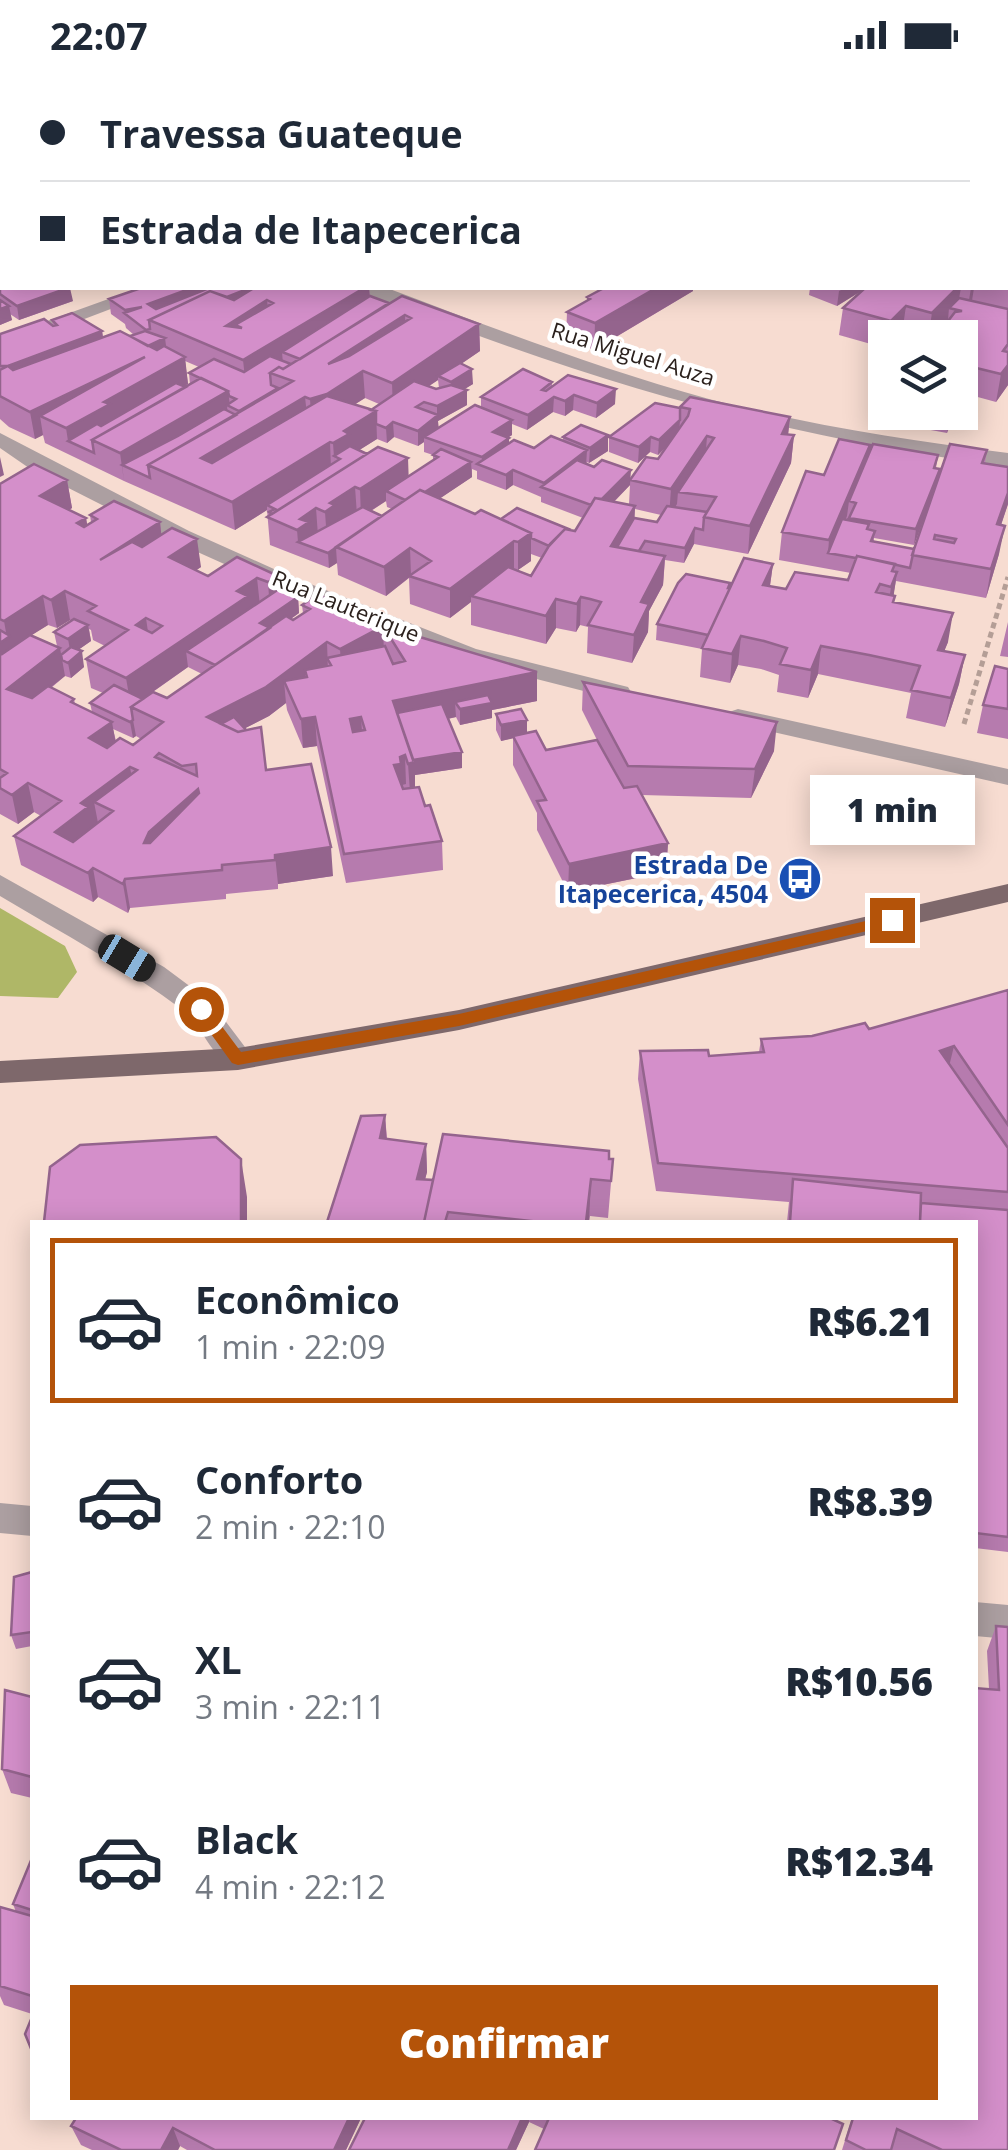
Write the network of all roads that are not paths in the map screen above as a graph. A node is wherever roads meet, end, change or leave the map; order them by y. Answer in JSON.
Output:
{"nodes":[{"id":1,"x":151,"y":290,"type":"edge"},
{"id":2,"x":375,"y":290,"type":"edge"},
{"id":3,"x":0,"y":345,"type":"edge"},
{"id":4,"x":0,"y":439,"type":"edge"},
{"id":5,"x":1008,"y":460,"type":"edge"},
{"id":6,"x":645,"y":697,"type":"edge"},
{"id":7,"x":722,"y":714,"type":"edge"},
{"id":8,"x":1008,"y":777,"type":"edge"},
{"id":9,"x":0,"y":884,"type":"edge"},
{"id":10,"x":1008,"y":893,"type":"edge"},
{"id":11,"x":238,"y":1059,"type":"junction"},
{"id":12,"x":0,"y":1072,"type":"edge"},
{"id":13,"x":0,"y":1518,"type":"edge"},
{"id":14,"x":30,"y":1521,"type":"edge"},
{"id":15,"x":978,"y":1619,"type":"edge"},
{"id":16,"x":1008,"y":1622,"type":"edge"}],
"edges":[{"from":1,"to":3,"type":"street"},
{"from":2,"to":5,"type":"street","name":"Rua Miguel Auza"},
{"from":4,"to":6,"type":"street","name":"Rua Lauterique"},
{"from":7,"to":8,"type":"street"},
{"from":9,"to":11,"type":"street"},
{"from":10,"to":11,"type":"main road"},
{"from":11,"to":12,"type":"main road"},
{"from":13,"to":14,"type":"street"},
{"from":15,"to":16,"type":"street"}]}
